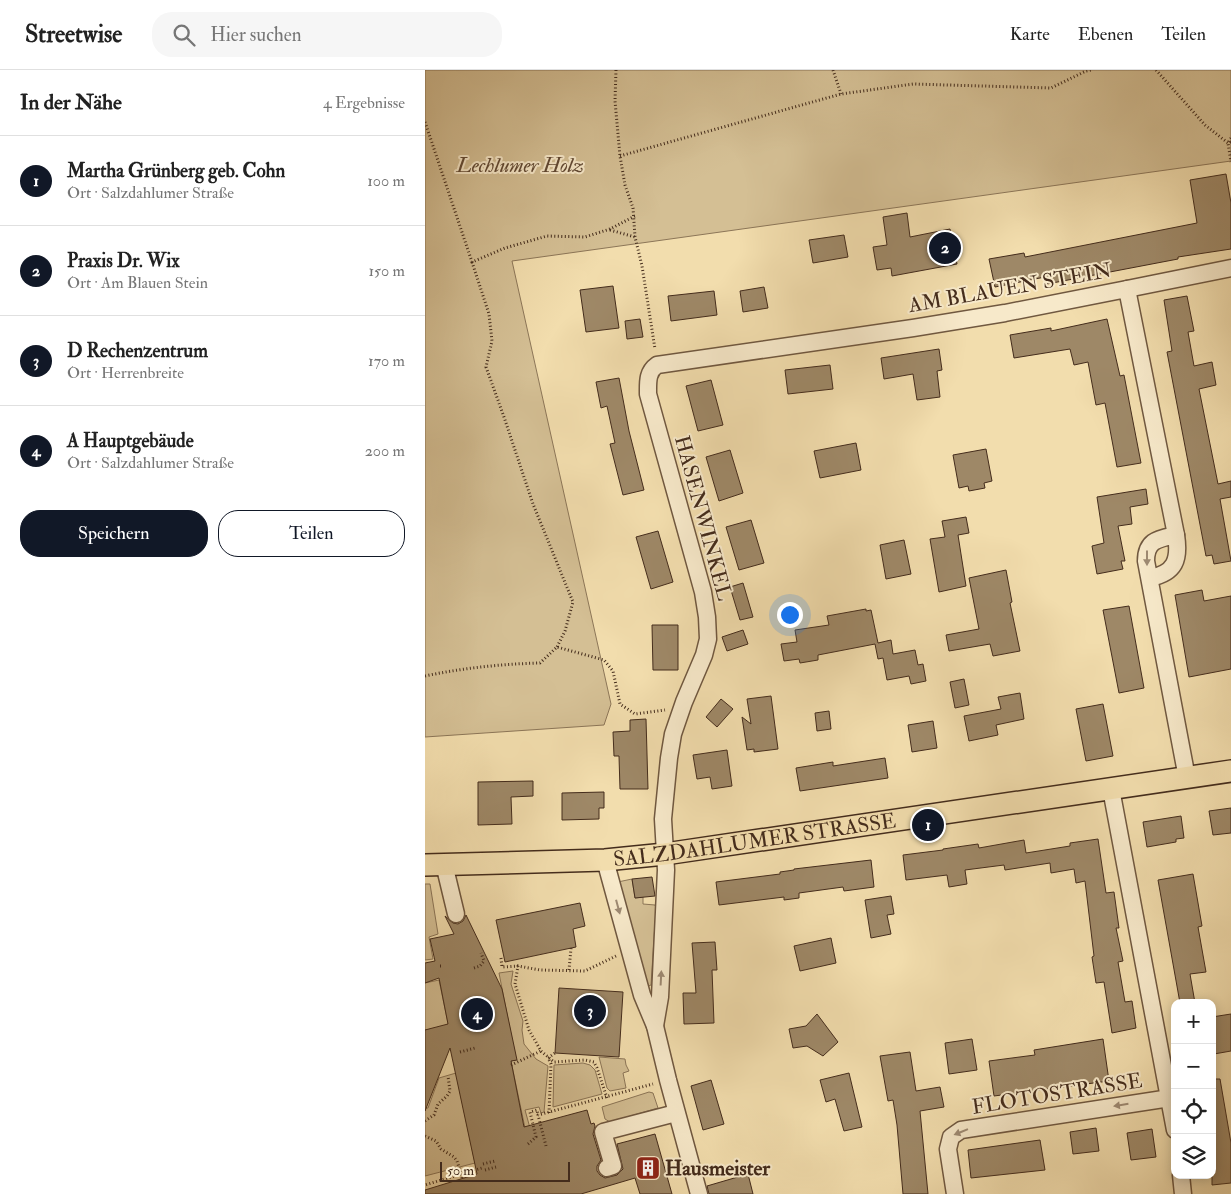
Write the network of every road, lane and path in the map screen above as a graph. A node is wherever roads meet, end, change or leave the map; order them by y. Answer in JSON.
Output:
{"nodes":[{"id":1,"x":616,"y":70,"type":"edge"},
{"id":2,"x":833,"y":70,"type":"edge"},
{"id":3,"x":1091,"y":70,"type":"edge"},
{"id":4,"x":1156,"y":70,"type":"edge"},
{"id":5,"x":841,"y":94,"type":"junction"},
{"id":6,"x":425,"y":122,"type":"edge"},
{"id":7,"x":1230,"y":141,"type":"edge"},
{"id":8,"x":620,"y":156,"type":"junction"},
{"id":9,"x":1231,"y":162,"type":"edge"},
{"id":10,"x":635,"y":216,"type":"junction"},
{"id":11,"x":610,"y":229,"type":"junction"},
{"id":12,"x":635,"y":237,"type":"junction"},
{"id":13,"x":472,"y":262,"type":"junction"},
{"id":14,"x":1231,"y":268,"type":"edge"},
{"id":15,"x":1127,"y":289,"type":"junction"},
{"id":16,"x":654,"y":367,"type":"junction"},
{"id":17,"x":1176,"y":535,"type":"junction"},
{"id":18,"x":1150,"y":578,"type":"junction"},
{"id":19,"x":557,"y":647,"type":"junction"},
{"id":20,"x":425,"y":676,"type":"edge"},
{"id":21,"x":673,"y":709,"type":"dead end"},
{"id":22,"x":1231,"y":771,"type":"edge"},
{"id":23,"x":1187,"y":778,"type":"junction"},
{"id":24,"x":1111,"y":789,"type":"junction"},
{"id":25,"x":665,"y":854,"type":"junction"},
{"id":26,"x":605,"y":860,"type":"junction"},
{"id":27,"x":434,"y":865,"type":"edge"},
{"id":28,"x":456,"y":914,"type":"dead end"},
{"id":29,"x":571,"y":948,"type":"dead end"},
{"id":30,"x":481,"y":953,"type":"dead end"},
{"id":31,"x":501,"y":958,"type":"dead end"},
{"id":32,"x":603,"y":961,"type":"dead end"},
{"id":33,"x":518,"y":966,"type":"junction"},
{"id":34,"x":474,"y":969,"type":"dead end"},
{"id":35,"x":569,"y":970,"type":"junction"},
{"id":36,"x":655,"y":1026,"type":"junction"},
{"id":37,"x":473,"y":1048,"type":"dead end"},
{"id":38,"x":541,"y":1051,"type":"junction"},
{"id":39,"x":460,"y":1052,"type":"dead end"},
{"id":40,"x":555,"y":1053,"type":"dead end"},
{"id":41,"x":548,"y":1058,"type":"junction"},
{"id":42,"x":511,"y":1065,"type":"dead end"},
{"id":43,"x":448,"y":1076,"type":"dead end"},
{"id":44,"x":668,"y":1080,"type":"junction"},
{"id":45,"x":607,"y":1098,"type":"junction"},
{"id":46,"x":1169,"y":1098,"type":"junction"},
{"id":47,"x":1171,"y":1109,"type":"edge"},
{"id":48,"x":676,"y":1112,"type":"junction"},
{"id":49,"x":549,"y":1113,"type":"junction"},
{"id":50,"x":538,"y":1115,"type":"junction"},
{"id":51,"x":425,"y":1121,"type":"edge"},
{"id":52,"x":425,"y":1136,"type":"edge"},
{"id":53,"x":528,"y":1144,"type":"dead end"},
{"id":54,"x":546,"y":1146,"type":"dead end"},
{"id":55,"x":495,"y":1161,"type":"dead end"},
{"id":56,"x":496,"y":1167,"type":"dead end"},
{"id":57,"x":483,"y":1168,"type":"junction"},
{"id":58,"x":607,"y":1168,"type":"dead end"},
{"id":59,"x":462,"y":1176,"type":"junction"},
{"id":60,"x":1181,"y":1179,"type":"edge"},
{"id":61,"x":425,"y":1185,"type":"edge"},
{"id":62,"x":699,"y":1194,"type":"edge"},
{"id":63,"x":955,"y":1194,"type":"edge"},
{"id":64,"x":1183,"y":1194,"type":"edge"}],
"edges":[{"from":1,"to":8,"type":"path"},
{"from":2,"to":5,"type":"path"},
{"from":3,"to":5,"type":"path"},
{"from":4,"to":7,"type":"path"},
{"from":5,"to":8,"type":"path"},
{"from":6,"to":13,"type":"path"},
{"from":7,"to":9,"type":"path"},
{"from":8,"to":10,"type":"path"},
{"from":10,"to":11,"type":"path"},
{"from":10,"to":12,"type":"path"},
{"from":11,"to":12,"type":"path"},
{"from":11,"to":13,"type":"path"},
{"from":12,"to":16,"type":"path"},
{"from":13,"to":19,"type":"path"},
{"from":14,"to":15,"type":"street"},
{"from":15,"to":16,"type":"street","name":"AM BLAUEN STEIN"},
{"from":15,"to":17,"type":"street","name":"AM BLAUEN STEIN"},
{"from":16,"to":25,"type":"street","name":"HASENWINKEL"},
{"from":17,"to":18,"type":"street","name":"AM BLAUEN STEIN"},
{"from":17,"to":18,"type":"street","one_way":true},
{"from":18,"to":23,"type":"street"},
{"from":19,"to":20,"type":"path"},
{"from":19,"to":21,"type":"path"},
{"from":22,"to":23,"type":"main road","name":"SALZDAHLUMER STRASSE"},
{"from":23,"to":24,"type":"main road","name":"SALZDAHLUMER STRASSE"},
{"from":24,"to":25,"type":"main road","name":"SALZDAHLUMER STRASSE"},
{"from":24,"to":46,"type":"street"},
{"from":25,"to":26,"type":"main road","name":"SALZDAHLUMER STRASSE"},
{"from":36,"to":25,"type":"street","name":"HASENWINKEL","one_way":true},
{"from":26,"to":27,"type":"main road","name":"SALZDAHLUMER STRASSE"},
{"from":26,"to":36,"type":"street","one_way":true},
{"from":27,"to":28,"type":"street"},
{"from":29,"to":35,"type":"path"},
{"from":30,"to":34,"type":"path"},
{"from":31,"to":33,"type":"path"},
{"from":32,"to":35,"type":"path"},
{"from":33,"to":35,"type":"path"},
{"from":33,"to":38,"type":"path"},
{"from":36,"to":44,"type":"street"},
{"from":37,"to":39,"type":"path"},
{"from":38,"to":41,"type":"path"},
{"from":38,"to":42,"type":"path"},
{"from":40,"to":41,"type":"path"},
{"from":41,"to":45,"type":"path"},
{"from":41,"to":49,"type":"path"},
{"from":43,"to":51,"type":"path"},
{"from":44,"to":45,"type":"path"},
{"from":44,"to":48,"type":"street"},
{"from":45,"to":49,"type":"path"},
{"from":46,"to":47,"type":"street"},
{"from":46,"to":63,"type":"street","name":"FLOTOSTRASSE","one_way":true},
{"from":48,"to":58,"type":"street"},
{"from":48,"to":62,"type":"street"},
{"from":49,"to":50,"type":"path"},
{"from":50,"to":53,"type":"path"},
{"from":50,"to":54,"type":"path"},
{"from":52,"to":59,"type":"path"},
{"from":55,"to":57,"type":"path"},
{"from":56,"to":57,"type":"path"},
{"from":57,"to":59,"type":"path"},
{"from":59,"to":61,"type":"path"},
{"from":60,"to":64,"type":"street"}]}
